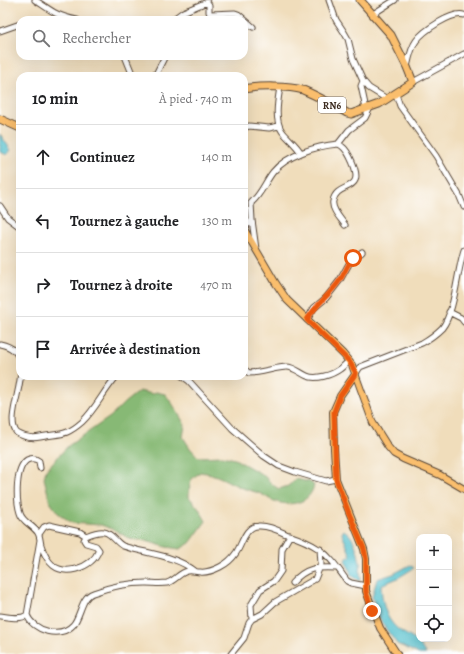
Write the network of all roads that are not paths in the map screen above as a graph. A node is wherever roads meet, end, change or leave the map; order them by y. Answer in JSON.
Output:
{"nodes":[{"id":1,"x":35,"y":0,"type":"edge"},
{"id":2,"x":329,"y":0,"type":"edge"},
{"id":3,"x":360,"y":0,"type":"edge"},
{"id":4,"x":395,"y":0,"type":"edge"},
{"id":5,"x":208,"y":1,"type":"edge"},
{"id":6,"x":373,"y":14,"type":"junction"},
{"id":7,"x":464,"y":15,"type":"edge"},
{"id":8,"x":61,"y":16,"type":"edge"},
{"id":9,"x":178,"y":16,"type":"edge"},
{"id":10,"x":240,"y":16,"type":"edge"},
{"id":11,"x":248,"y":23,"type":"edge"},
{"id":12,"x":16,"y":25,"type":"edge"},
{"id":13,"x":253,"y":27,"type":"dead end"},
{"id":14,"x":0,"y":31,"type":"edge"},
{"id":15,"x":464,"y":54,"type":"edge"},
{"id":16,"x":127,"y":60,"type":"edge"},
{"id":17,"x":163,"y":60,"type":"edge"},
{"id":18,"x":407,"y":67,"type":"junction"},
{"id":19,"x":131,"y":72,"type":"edge"},
{"id":20,"x":157,"y":72,"type":"edge"},
{"id":21,"x":363,"y":81,"type":"junction"},
{"id":22,"x":413,"y":82,"type":"junction"},
{"id":23,"x":280,"y":88,"type":"junction"},
{"id":24,"x":248,"y":89,"type":"edge"},
{"id":25,"x":396,"y":94,"type":"junction"},
{"id":26,"x":387,"y":100,"type":"junction"},
{"id":27,"x":368,"y":109,"type":"junction"},
{"id":28,"x":0,"y":119,"type":"edge"},
{"id":29,"x":16,"y":126,"type":"edge"},
{"id":30,"x":279,"y":126,"type":"junction"},
{"id":31,"x":248,"y":127,"type":"edge"},
{"id":32,"x":338,"y":144,"type":"junction"},
{"id":33,"x":301,"y":153,"type":"junction"},
{"id":34,"x":462,"y":193,"type":"edge"},
{"id":35,"x":0,"y":206,"type":"edge"},
{"id":36,"x":464,"y":207,"type":"edge"},
{"id":37,"x":252,"y":220,"type":"junction"},
{"id":38,"x":248,"y":224,"type":"edge"},
{"id":39,"x":16,"y":225,"type":"edge"},
{"id":40,"x":345,"y":225,"type":"dead end"},
{"id":41,"x":248,"y":236,"type":"edge"},
{"id":42,"x":256,"y":250,"type":"junction"},
{"id":43,"x":464,"y":250,"type":"edge"},
{"id":44,"x":362,"y":252,"type":"dead end"},
{"id":45,"x":449,"y":312,"type":"junction"},
{"id":46,"x":463,"y":319,"type":"edge"},
{"id":47,"x":307,"y":320,"type":"junction"},
{"id":48,"x":0,"y":344,"type":"edge"},
{"id":49,"x":16,"y":355,"type":"edge"},
{"id":50,"x":349,"y":361,"type":"junction"},
{"id":51,"x":248,"y":372,"type":"edge"},
{"id":52,"x":16,"y":373,"type":"edge"},
{"id":53,"x":356,"y":373,"type":"junction"},
{"id":54,"x":113,"y":380,"type":"edge"},
{"id":55,"x":189,"y":381,"type":"edge"},
{"id":56,"x":13,"y":386,"type":"dead end"},
{"id":57,"x":8,"y":424,"type":"dead end"},
{"id":58,"x":40,"y":468,"type":"dead end"},
{"id":59,"x":336,"y":479,"type":"junction"},
{"id":60,"x":464,"y":489,"type":"edge"},
{"id":61,"x":39,"y":534,"type":"junction"},
{"id":62,"x":290,"y":535,"type":"junction"},
{"id":63,"x":86,"y":536,"type":"junction"},
{"id":64,"x":40,"y":540,"type":"junction"},
{"id":65,"x":320,"y":549,"type":"junction"},
{"id":66,"x":320,"y":568,"type":"junction"},
{"id":67,"x":337,"y":568,"type":"junction"},
{"id":68,"x":195,"y":571,"type":"junction"},
{"id":69,"x":292,"y":583,"type":"dead end"},
{"id":70,"x":366,"y":586,"type":"junction"},
{"id":71,"x":28,"y":615,"type":"junction"},
{"id":72,"x":0,"y":616,"type":"edge"},
{"id":73,"x":252,"y":619,"type":"junction"},
{"id":74,"x":231,"y":654,"type":"edge"},
{"id":75,"x":397,"y":654,"type":"edge"}],
"edges":[{"from":1,"to":8,"type":"street"},
{"from":2,"to":21,"type":"street"},
{"from":3,"to":6,"type":"highway"},
{"from":4,"to":6,"type":"street"},
{"from":5,"to":9,"type":"street"},
{"from":5,"to":10,"type":"street"},
{"from":6,"to":18,"type":"highway"},
{"from":7,"to":18,"type":"street"},
{"from":11,"to":13,"type":"street"},
{"from":12,"to":14,"type":"street"},
{"from":15,"to":22,"type":"street"},
{"from":16,"to":19,"type":"street"},
{"from":17,"to":20,"type":"street"},
{"from":18,"to":22,"type":"highway"},
{"from":21,"to":26,"type":"street"},
{"from":21,"to":27,"type":"street"},
{"from":22,"to":25,"type":"highway","number":"RN6"},
{"from":23,"to":24,"type":"highway","number":"RN6"},
{"from":23,"to":27,"type":"highway","number":"RN6"},
{"from":23,"to":30,"type":"street"},
{"from":25,"to":26,"type":"highway","number":"RN6"},
{"from":25,"to":34,"type":"street"},
{"from":26,"to":27,"type":"highway","number":"RN6"},
{"from":27,"to":32,"type":"street"},
{"from":28,"to":29,"type":"highway"},
{"from":30,"to":31,"type":"street"},
{"from":30,"to":33,"type":"street"},
{"from":32,"to":33,"type":"street"},
{"from":32,"to":40,"type":"street"},
{"from":33,"to":37,"type":"street"},
{"from":34,"to":36,"type":"street"},
{"from":35,"to":39,"type":"street"},
{"from":37,"to":38,"type":"street"},
{"from":37,"to":42,"type":"street"},
{"from":41,"to":42,"type":"main road"},
{"from":42,"to":47,"type":"main road"},
{"from":43,"to":45,"type":"street"},
{"from":44,"to":47,"type":"street"},
{"from":45,"to":46,"type":"street"},
{"from":45,"to":53,"type":"street"},
{"from":47,"to":50,"type":"main road"},
{"from":48,"to":49,"type":"street"},
{"from":50,"to":51,"type":"street"},
{"from":50,"to":53,"type":"main road"},
{"from":52,"to":56,"type":"street"},
{"from":53,"to":59,"type":"main road"},
{"from":53,"to":60,"type":"main road"},
{"from":54,"to":57,"type":"street"},
{"from":55,"to":59,"type":"street"},
{"from":58,"to":61,"type":"street"},
{"from":59,"to":70,"type":"main road"},
{"from":61,"to":63,"type":"street"},
{"from":61,"to":64,"type":"street"},
{"from":62,"to":65,"type":"street"},
{"from":62,"to":68,"type":"street"},
{"from":62,"to":73,"type":"street"},
{"from":63,"to":64,"type":"street"},
{"from":63,"to":68,"type":"street"},
{"from":64,"to":71,"type":"street"},
{"from":65,"to":66,"type":"street"},
{"from":65,"to":67,"type":"street"},
{"from":66,"to":67,"type":"street"},
{"from":66,"to":69,"type":"street"},
{"from":66,"to":73,"type":"street"},
{"from":67,"to":70,"type":"street"},
{"from":68,"to":71,"type":"street"},
{"from":70,"to":75,"type":"main road"},
{"from":71,"to":72,"type":"street"},
{"from":73,"to":74,"type":"street"}]}
